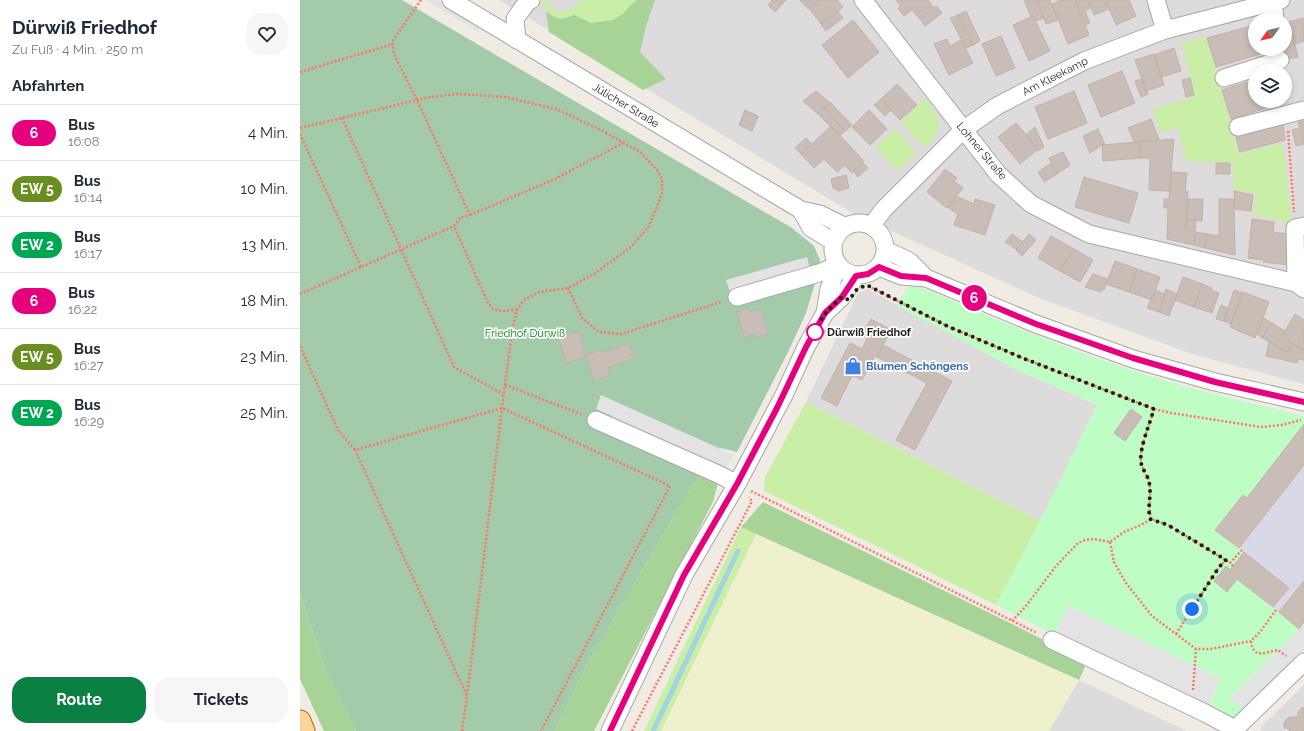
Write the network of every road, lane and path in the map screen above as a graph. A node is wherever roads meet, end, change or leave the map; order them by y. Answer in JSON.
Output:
{"nodes":[{"id":1,"x":421,"y":0,"type":"edge"},
{"id":2,"x":451,"y":0,"type":"edge"},
{"id":3,"x":531,"y":0,"type":"edge"},
{"id":4,"x":863,"y":0,"type":"edge"},
{"id":5,"x":1156,"y":0,"type":"edge"},
{"id":6,"x":1277,"y":1,"type":"edge"},
{"id":7,"x":1276,"y":12,"type":"edge"},
{"id":8,"x":1165,"y":30,"type":"junction"},
{"id":9,"x":517,"y":40,"type":"junction"},
{"id":10,"x":393,"y":44,"type":"junction"},
{"id":11,"x":1280,"y":60,"type":"edge"},
{"id":12,"x":300,"y":72,"type":"edge"},
{"id":13,"x":1224,"y":78,"type":"dead end"},
{"id":14,"x":417,"y":100,"type":"junction"},
{"id":15,"x":1284,"y":108,"type":"edge"},
{"id":16,"x":1286,"y":108,"type":"edge"},
{"id":17,"x":1292,"y":108,"type":"edge"},
{"id":18,"x":1304,"y":110,"type":"edge"},
{"id":19,"x":342,"y":118,"type":"junction"},
{"id":20,"x":1238,"y":127,"type":"dead end"},
{"id":21,"x":300,"y":128,"type":"edge"},
{"id":22,"x":963,"y":130,"type":"junction"},
{"id":23,"x":300,"y":134,"type":"edge"},
{"id":24,"x":623,"y":143,"type":"junction"},
{"id":25,"x":801,"y":210,"type":"junction"},
{"id":26,"x":470,"y":215,"type":"junction"},
{"id":27,"x":454,"y":226,"type":"junction"},
{"id":28,"x":871,"y":226,"type":"junction"},
{"id":29,"x":846,"y":227,"type":"junction"},
{"id":30,"x":1300,"y":227,"type":"edge"},
{"id":31,"x":834,"y":242,"type":"junction"},
{"id":32,"x":401,"y":249,"type":"junction"},
{"id":33,"x":886,"y":250,"type":"junction"},
{"id":34,"x":838,"y":265,"type":"junction"},
{"id":35,"x":361,"y":267,"type":"junction"},
{"id":36,"x":879,"y":267,"type":"junction"},
{"id":37,"x":856,"y":276,"type":"junction"},
{"id":38,"x":926,"y":278,"type":"junction"},
{"id":39,"x":1300,"y":286,"type":"edge"},
{"id":40,"x":568,"y":288,"type":"junction"},
{"id":41,"x":300,"y":294,"type":"edge"},
{"id":42,"x":737,"y":297,"type":"joint"},
{"id":43,"x":842,"y":297,"type":"junction"},
{"id":44,"x":517,"y":310,"type":"junction"},
{"id":45,"x":825,"y":313,"type":"junction"},
{"id":46,"x":300,"y":346,"type":"edge"},
{"id":47,"x":505,"y":385,"type":"junction"},
{"id":48,"x":503,"y":394,"type":"junction"},
{"id":49,"x":1304,"y":402,"type":"edge"},
{"id":50,"x":502,"y":408,"type":"junction"},
{"id":51,"x":1154,"y":409,"type":"junction"},
{"id":52,"x":1304,"y":419,"type":"edge"},
{"id":53,"x":596,"y":420,"type":"joint"},
{"id":54,"x":355,"y":450,"type":"junction"},
{"id":55,"x":737,"y":484,"type":"junction"},
{"id":56,"x":1150,"y":519,"type":"junction"},
{"id":57,"x":1110,"y":542,"type":"junction"},
{"id":58,"x":1242,"y":550,"type":"dead end"},
{"id":59,"x":1226,"y":560,"type":"junction"},
{"id":60,"x":1230,"y":563,"type":"junction"},
{"id":61,"x":1233,"y":566,"type":"dead end"},
{"id":62,"x":1276,"y":610,"type":"dead end"},
{"id":63,"x":1012,"y":621,"type":"junction"},
{"id":64,"x":1176,"y":634,"type":"junction"},
{"id":65,"x":1052,"y":640,"type":"joint"},
{"id":66,"x":1251,"y":641,"type":"junction"},
{"id":67,"x":1196,"y":649,"type":"junction"},
{"id":68,"x":1302,"y":664,"type":"edge"},
{"id":69,"x":467,"y":696,"type":"junction"},
{"id":70,"x":1188,"y":704,"type":"junction"},
{"id":71,"x":300,"y":721,"type":"edge"},
{"id":72,"x":1234,"y":730,"type":"edge"},
{"id":73,"x":304,"y":731,"type":"edge"},
{"id":74,"x":462,"y":731,"type":"edge"},
{"id":75,"x":541,"y":731,"type":"edge"},
{"id":76,"x":610,"y":731,"type":"edge"},
{"id":77,"x":632,"y":731,"type":"edge"}],
"edges":[{"from":1,"to":10,"type":"path"},
{"from":2,"to":9,"type":"street","name":"Jülicher Straße"},
{"from":3,"to":9,"type":"street"},
{"from":4,"to":22,"type":"street","name":"Lohner Straße"},
{"from":5,"to":8,"type":"street"},
{"from":6,"to":7,"type":"street"},
{"from":6,"to":8,"type":"street","name":"Am Kleekamp"},
{"from":8,"to":22,"type":"street","name":"Am Kleekamp"},
{"from":9,"to":25,"type":"street","name":"Jülicher Straße"},
{"from":10,"to":12,"type":"path"},
{"from":10,"to":14,"type":"path"},
{"from":11,"to":13,"type":"street"},
{"from":14,"to":19,"type":"path"},
{"from":14,"to":24,"type":"path"},
{"from":14,"to":26,"type":"path"},
{"from":15,"to":20,"type":"street"},
{"from":16,"to":30,"type":"path"},
{"from":17,"to":18,"type":"street"},
{"from":19,"to":21,"type":"path"},
{"from":19,"to":32,"type":"path"},
{"from":22,"to":28,"type":"street","name":"Am Kleekamp"},
{"from":22,"to":39,"type":"street","name":"Lohner Straße"},
{"from":23,"to":35,"type":"path"},
{"from":24,"to":26,"type":"path"},
{"from":24,"to":40,"type":"path"},
{"from":25,"to":29,"type":"street","name":"Jülicher Straße"},
{"from":25,"to":31,"type":"street"},
{"from":26,"to":27,"type":"path"},
{"from":27,"to":32,"type":"path"},
{"from":27,"to":44,"type":"path"},
{"from":28,"to":29,"type":"street"},
{"from":28,"to":33,"type":"street"},
{"from":29,"to":31,"type":"street"},
{"from":30,"to":39,"type":"street"},
{"from":31,"to":34,"type":"street"},
{"from":32,"to":35,"type":"path"},
{"from":32,"to":48,"type":"path"},
{"from":33,"to":36,"type":"street"},
{"from":33,"to":38,"type":"street"},
{"from":34,"to":37,"type":"street"},
{"from":34,"to":42,"type":"street"},
{"from":34,"to":45,"type":"street"},
{"from":35,"to":41,"type":"path"},
{"from":36,"to":37,"type":"street"},
{"from":36,"to":38,"type":"street"},
{"from":37,"to":43,"type":"street"},
{"from":38,"to":49,"type":"street"},
{"from":40,"to":42,"type":"path"},
{"from":40,"to":44,"type":"path"},
{"from":43,"to":45,"type":"street"},
{"from":43,"to":51,"type":"path"},
{"from":44,"to":47,"type":"path"},
{"from":45,"to":55,"type":"street"},
{"from":46,"to":54,"type":"path"},
{"from":47,"to":48,"type":"path"},
{"from":47,"to":53,"type":"path"},
{"from":48,"to":50,"type":"path"},
{"from":50,"to":54,"type":"path"},
{"from":50,"to":69,"type":"path"},
{"from":50,"to":75,"type":"path"},
{"from":51,"to":52,"type":"path"},
{"from":51,"to":56,"type":"path"},
{"from":53,"to":55,"type":"street"},
{"from":54,"to":69,"type":"path"},
{"from":55,"to":63,"type":"path"},
{"from":55,"to":76,"type":"street"},
{"from":55,"to":77,"type":"path"},
{"from":56,"to":57,"type":"path"},
{"from":56,"to":59,"type":"path"},
{"from":57,"to":63,"type":"path"},
{"from":57,"to":64,"type":"path"},
{"from":58,"to":60,"type":"path"},
{"from":59,"to":60,"type":"path"},
{"from":59,"to":64,"type":"path"},
{"from":60,"to":61,"type":"path"},
{"from":62,"to":66,"type":"path"},
{"from":63,"to":65,"type":"path"},
{"from":64,"to":67,"type":"path"},
{"from":65,"to":70,"type":"street"},
{"from":66,"to":67,"type":"path"},
{"from":66,"to":68,"type":"path"},
{"from":67,"to":70,"type":"path"},
{"from":68,"to":72,"type":"street"},
{"from":69,"to":74,"type":"path"},
{"from":70,"to":72,"type":"street"},
{"from":71,"to":73,"type":"main road"}]}
